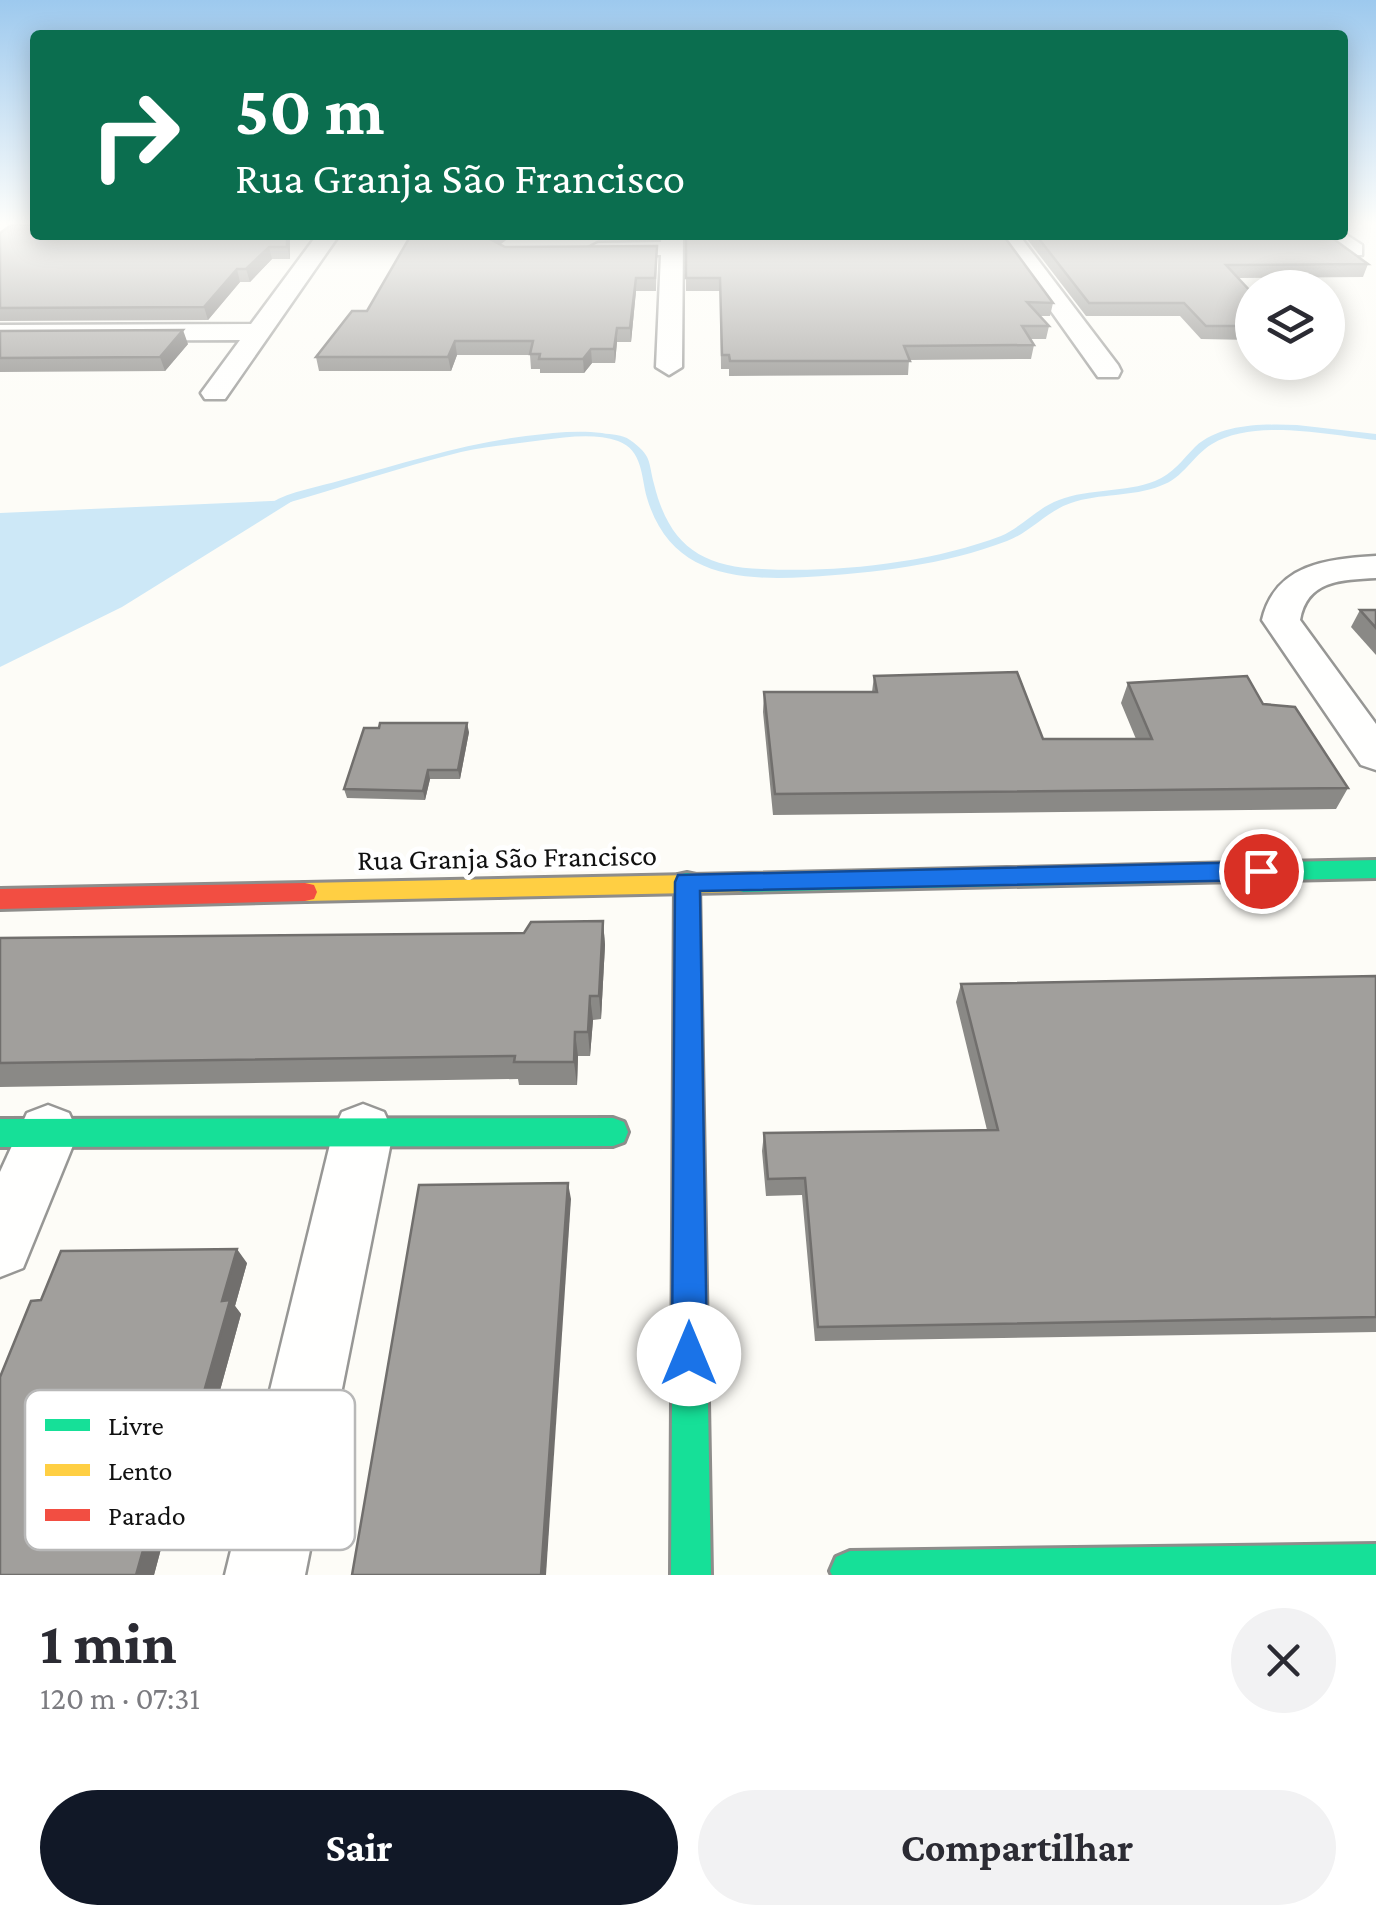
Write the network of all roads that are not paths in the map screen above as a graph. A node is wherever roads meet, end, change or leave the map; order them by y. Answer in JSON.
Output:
{"nodes":[{"id":1,"x":283,"y":298,"type":"edge"},
{"id":2,"x":671,"y":298,"type":"edge"},
{"id":3,"x":1054,"y":298,"type":"edge"},
{"id":4,"x":259,"y":332,"type":"junction"},
{"id":5,"x":0,"y":334,"type":"edge"},
{"id":6,"x":670,"y":367,"type":"dead end"},
{"id":7,"x":1108,"y":372,"type":"dead end"},
{"id":8,"x":215,"y":393,"type":"dead end"},
{"id":9,"x":1362,"y":568,"type":"edge"},
{"id":10,"x":1376,"y":755,"type":"edge"},
{"id":11,"x":1376,"y":869,"type":"edge"},
{"id":12,"x":687,"y":882,"type":"junction"},
{"id":13,"x":0,"y":899,"type":"edge"},
{"id":14,"x":362,"y":1132,"type":"junction"},
{"id":15,"x":613,"y":1132,"type":"dead end"},
{"id":16,"x":24,"y":1133,"type":"edge"},
{"id":17,"x":0,"y":1245,"type":"edge"},
{"id":18,"x":306,"y":1390,"type":"edge"},
{"id":19,"x":270,"y":1550,"type":"edge"},
{"id":20,"x":1376,"y":1564,"type":"edge"},
{"id":21,"x":850,"y":1571,"type":"dead end"},
{"id":22,"x":265,"y":1575,"type":"edge"},
{"id":23,"x":690,"y":1575,"type":"edge"}],
"edges":[{"from":1,"to":4,"type":"street"},
{"from":2,"to":6,"type":"street"},
{"from":3,"to":7,"type":"street"},
{"from":4,"to":5,"type":"street"},
{"from":4,"to":8,"type":"street"},
{"from":9,"to":10,"type":"street"},
{"from":11,"to":12,"type":"street","name":"Rua Granja São Francisco"},
{"from":12,"to":13,"type":"street","name":"Rua Granja São Francisco"},
{"from":12,"to":23,"type":"street"},
{"from":14,"to":15,"type":"street"},
{"from":14,"to":16,"type":"street"},
{"from":14,"to":18,"type":"street"},
{"from":16,"to":17,"type":"street"},
{"from":19,"to":22,"type":"street"},
{"from":20,"to":21,"type":"street"}]}
